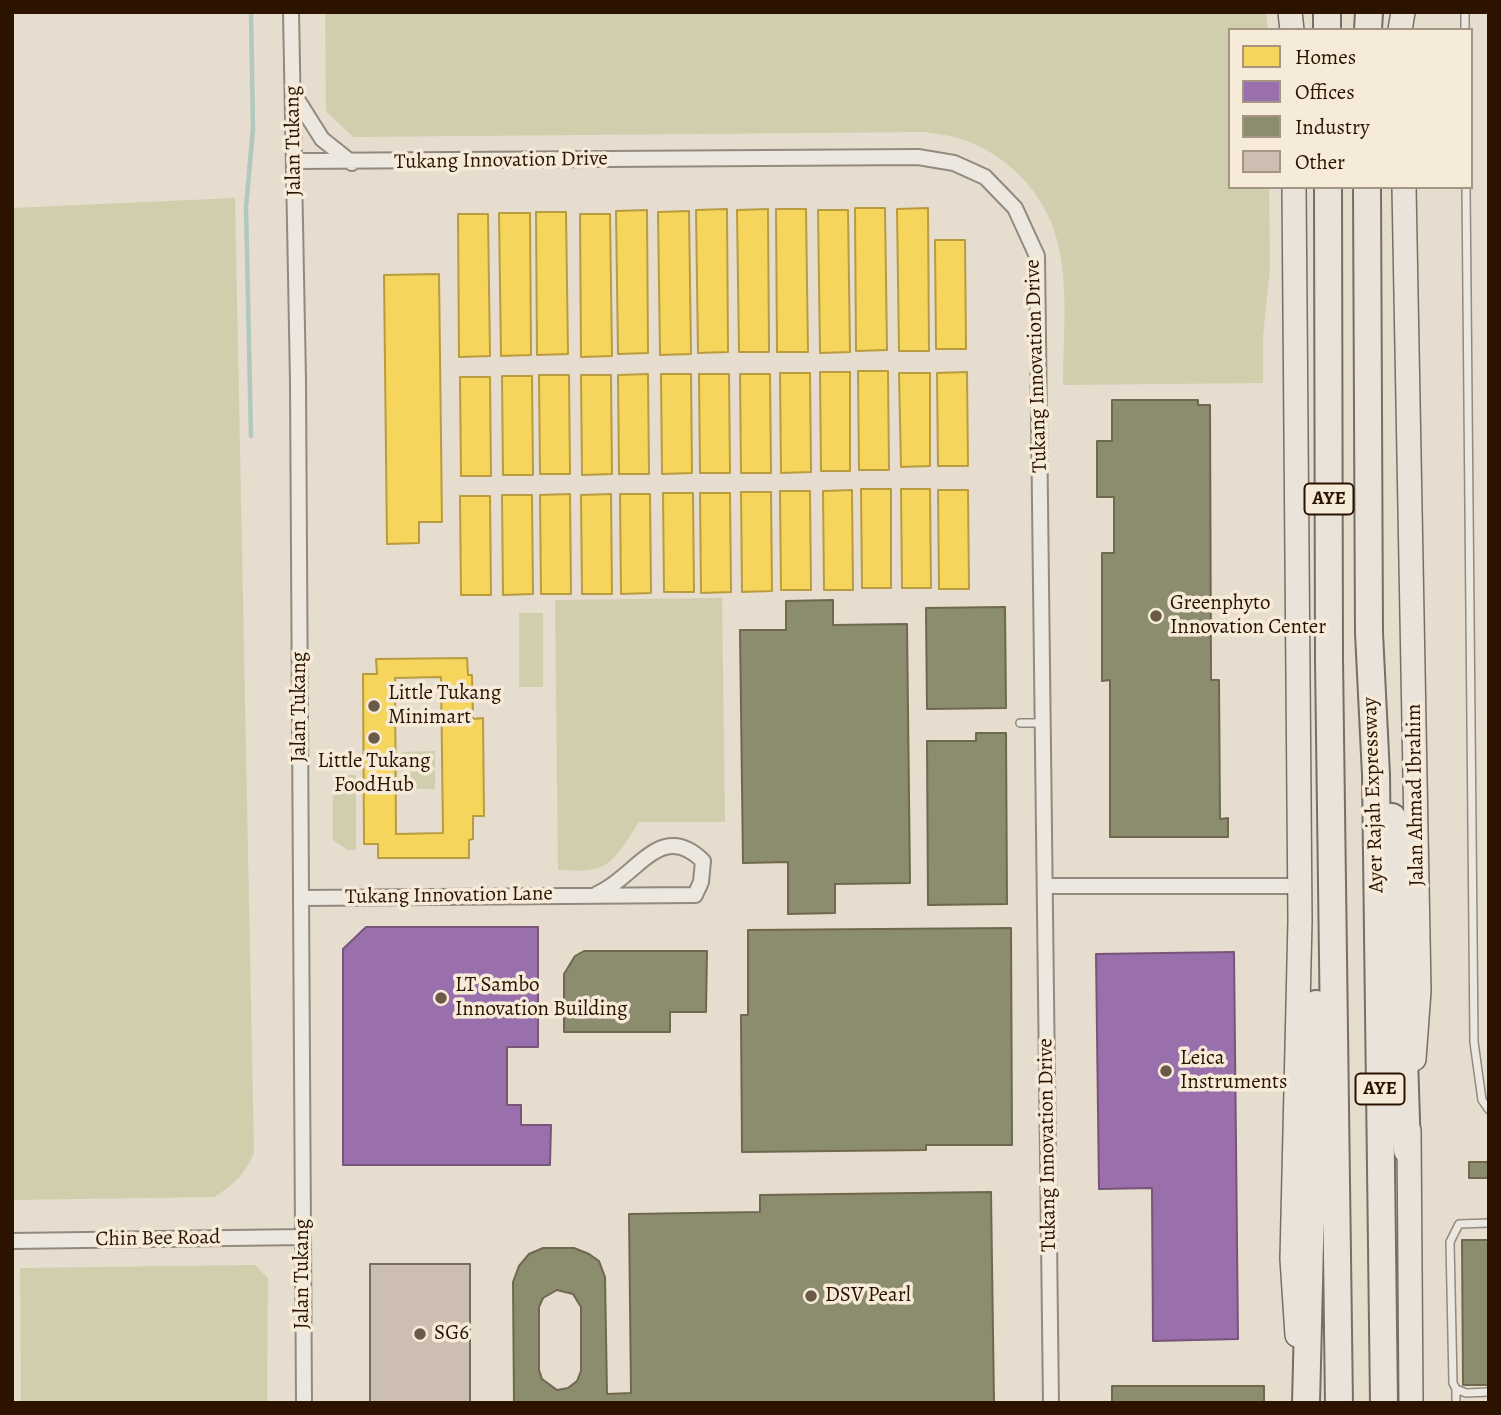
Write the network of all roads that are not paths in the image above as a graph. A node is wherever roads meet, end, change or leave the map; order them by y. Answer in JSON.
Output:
{"nodes":[{"id":1,"x":291,"y":12,"type":"edge"},
{"id":2,"x":294,"y":95,"type":"junction"},
{"id":3,"x":295,"y":161,"type":"junction"},
{"id":4,"x":352,"y":163,"type":"junction"},
{"id":5,"x":1294,"y":189,"type":"edge"},
{"id":6,"x":1328,"y":189,"type":"edge"},
{"id":7,"x":1367,"y":189,"type":"edge"},
{"id":8,"x":1404,"y":189,"type":"edge"},
{"id":9,"x":1466,"y":189,"type":"edge"},
{"id":10,"x":1020,"y":723,"type":"dead end"},
{"id":11,"x":1043,"y":723,"type":"junction"},
{"id":12,"x":1376,"y":775,"type":"junction"},
{"id":13,"x":1331,"y":810,"type":"junction"},
{"id":14,"x":1045,"y":886,"type":"junction"},
{"id":15,"x":1298,"y":886,"type":"junction"},
{"id":16,"x":597,"y":894,"type":"junction"},
{"id":17,"x":302,"y":898,"type":"junction"},
{"id":18,"x":1489,"y":1110,"type":"edge"},
{"id":19,"x":1407,"y":1150,"type":"junction"},
{"id":20,"x":1489,"y":1223,"type":"edge"},
{"id":21,"x":303,"y":1237,"type":"junction"},
{"id":22,"x":12,"y":1241,"type":"edge"},
{"id":23,"x":1456,"y":1389,"type":"junction"},
{"id":24,"x":1489,"y":1392,"type":"edge"},
{"id":25,"x":304,"y":1403,"type":"edge"},
{"id":26,"x":1051,"y":1403,"type":"edge"},
{"id":27,"x":1304,"y":1403,"type":"edge"},
{"id":28,"x":1339,"y":1403,"type":"edge"},
{"id":29,"x":1384,"y":1403,"type":"edge"},
{"id":30,"x":1411,"y":1403,"type":"edge"},
{"id":31,"x":1456,"y":1403,"type":"edge"}],
"edges":[{"from":1,"to":2,"type":"street","name":"Jalan Tukang"},
{"from":2,"to":3,"type":"street","name":"Jalan Tukang"},
{"from":2,"to":4,"type":"street"},
{"from":3,"to":4,"type":"street","name":"Tukang Innovation Drive"},
{"from":3,"to":17,"type":"street","name":"Jalan Tukang"},
{"from":4,"to":11,"type":"street","name":"Tukang Innovation Drive"},
{"from":5,"to":15,"type":"main road"},
{"from":6,"to":13,"type":"highway","name":"Ayer Rajah Expressway","number":"AYE"},
{"from":7,"to":12,"type":"highway","name":"Ayer Rajah Expressway","number":"AYE"},
{"from":8,"to":19,"type":"main road","name":"Jalan Ahmad Ibrahim"},
{"from":9,"to":18,"type":"lane"},
{"from":10,"to":11,"type":"lane"},
{"from":11,"to":14,"type":"street","name":"Tukang Innovation Drive"},
{"from":12,"to":19,"type":"highway"},
{"from":12,"to":29,"type":"highway","name":"Ayer Rajah Expressway","number":"AYE"},
{"from":13,"to":27,"type":"highway"},
{"from":13,"to":28,"type":"highway","name":"Ayer Rajah Expressway","number":"AYE"},
{"from":14,"to":15,"type":"street"},
{"from":14,"to":26,"type":"street","name":"Tukang Innovation Drive"},
{"from":15,"to":27,"type":"main road"},
{"from":16,"to":16,"type":"street","name":"Tukang Innovation Lane"},
{"from":16,"to":17,"type":"street","name":"Tukang Innovation Lane"},
{"from":17,"to":21,"type":"street","name":"Jalan Tukang"},
{"from":19,"to":30,"type":"main road","name":"Jalan Ahmad Ibrahim"},
{"from":20,"to":23,"type":"lane"},
{"from":21,"to":22,"type":"street","name":"Chin Bee Road"},
{"from":21,"to":25,"type":"street","name":"Jalan Tukang"},
{"from":23,"to":24,"type":"lane"},
{"from":23,"to":31,"type":"lane"}]}
